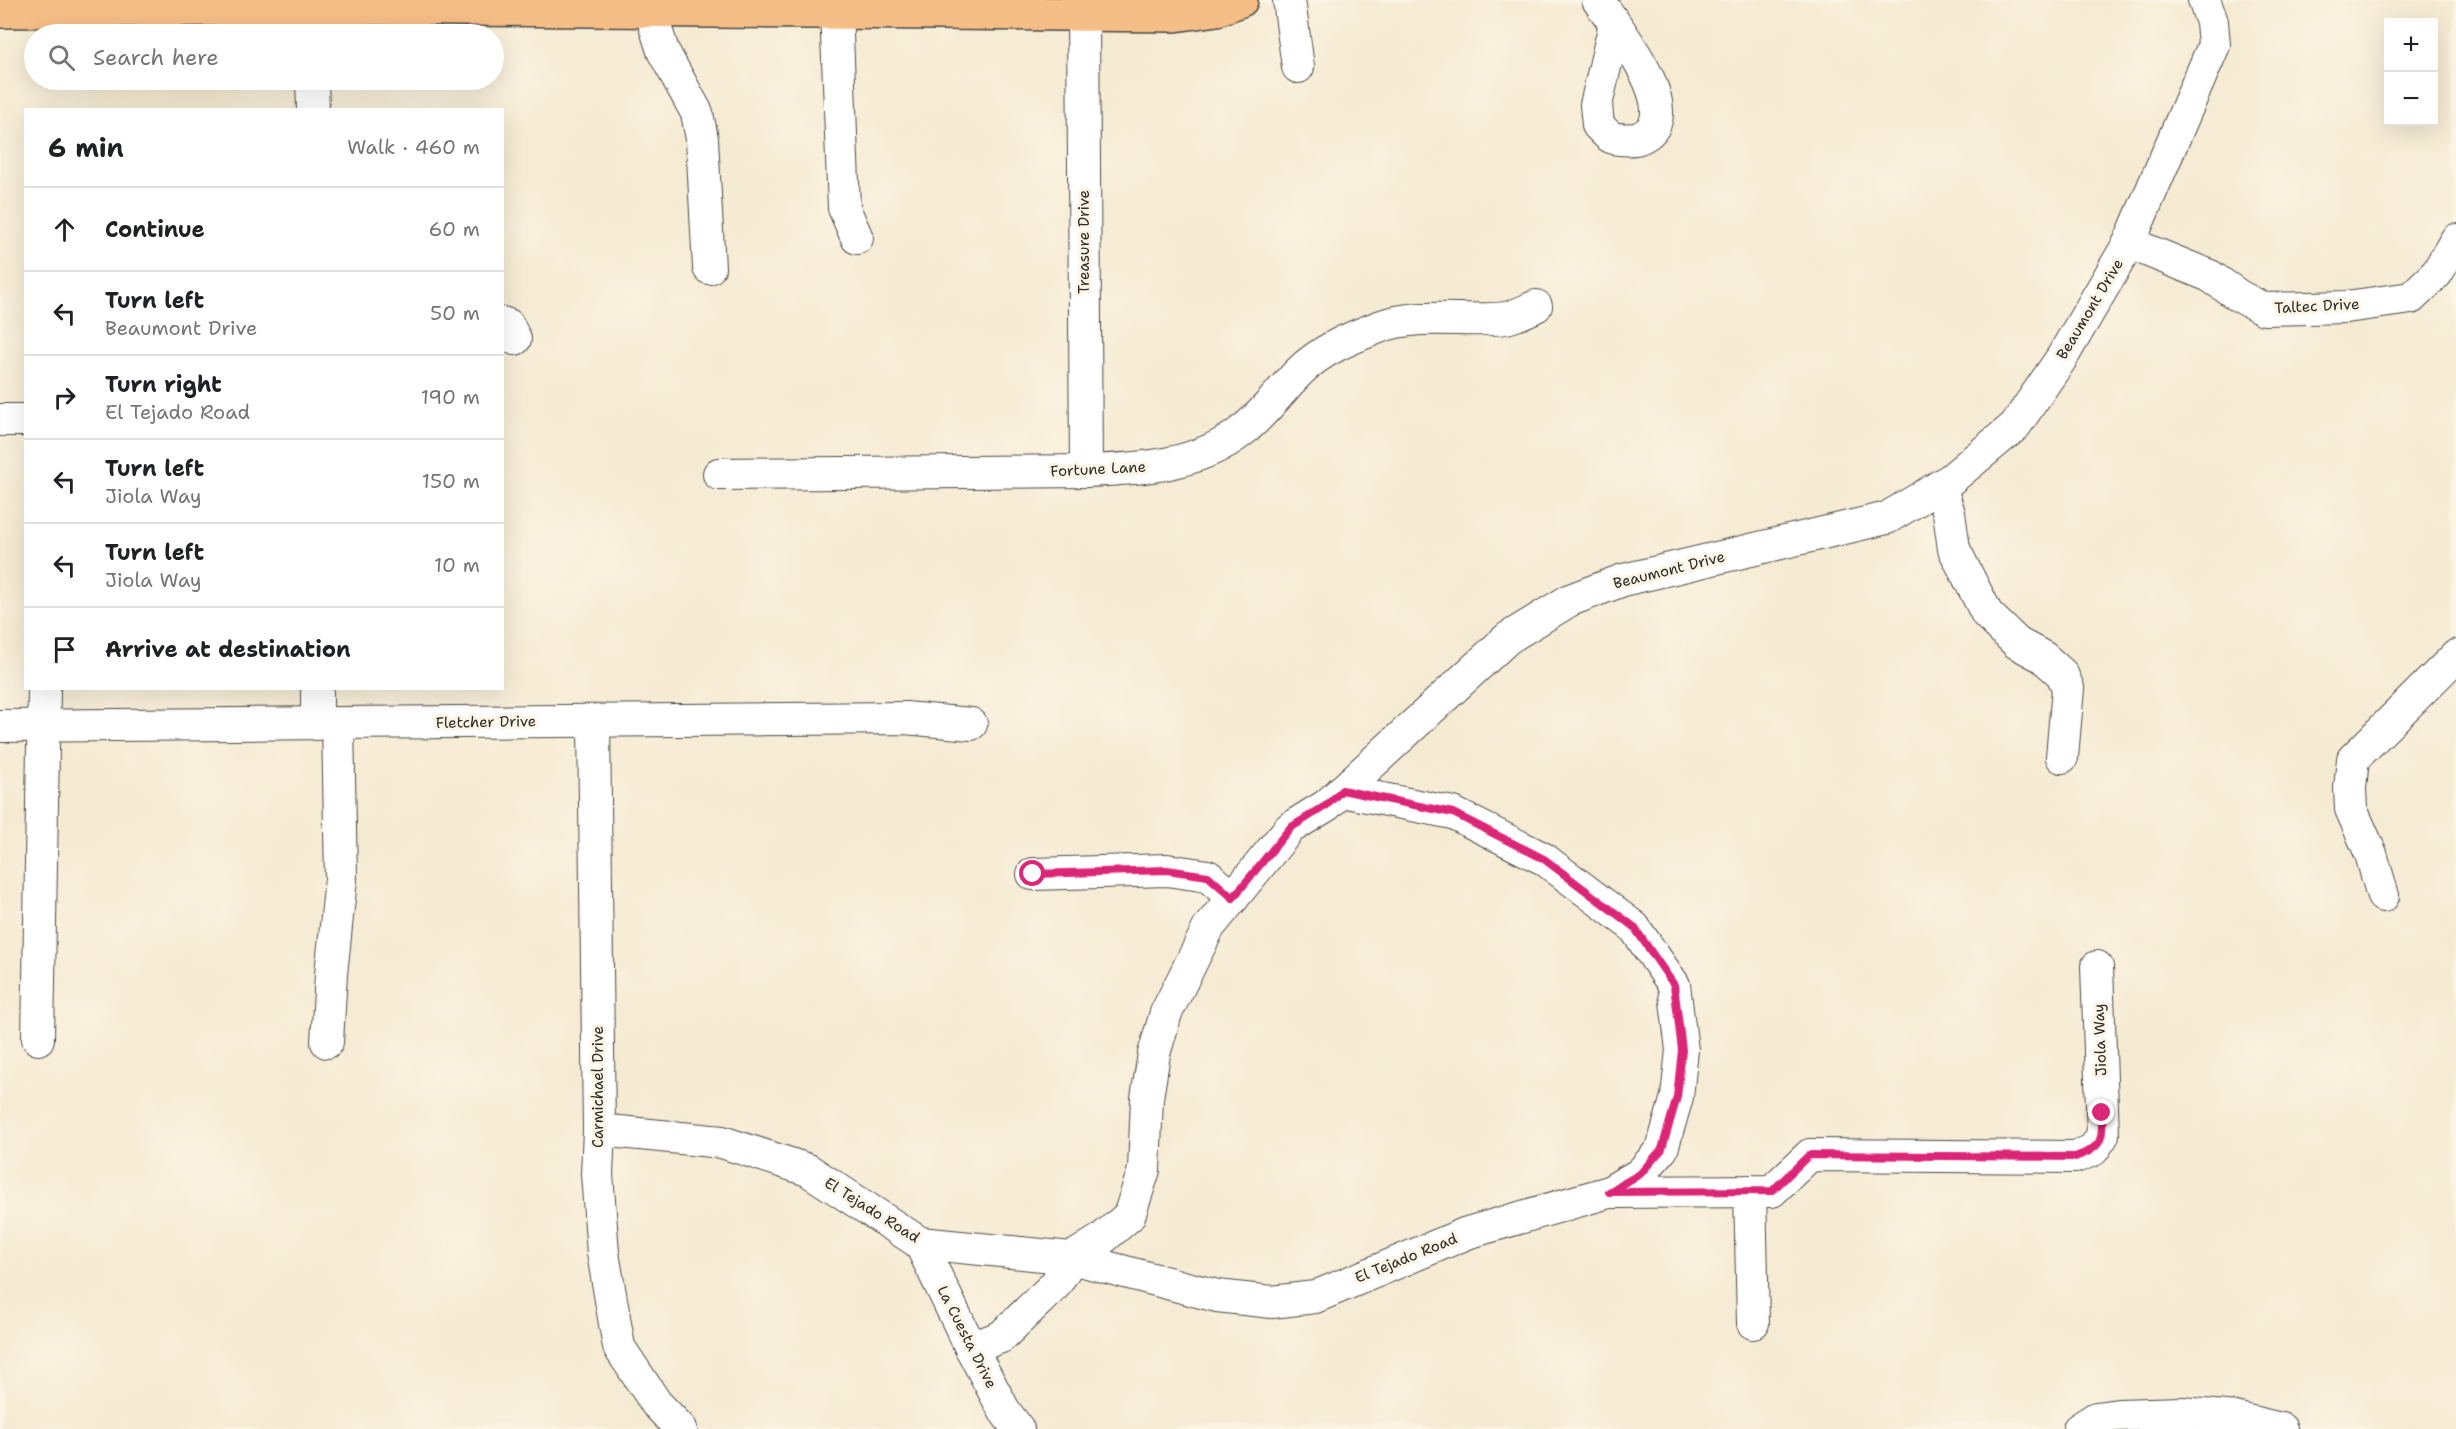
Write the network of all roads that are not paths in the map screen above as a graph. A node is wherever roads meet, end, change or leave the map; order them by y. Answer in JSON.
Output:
{"nodes":[{"id":1,"x":1241,"y":0,"type":"edge"},
{"id":2,"x":1289,"y":0,"type":"edge"},
{"id":3,"x":2204,"y":0,"type":"edge"},
{"id":4,"x":650,"y":10,"type":"junction"},
{"id":5,"x":836,"y":10,"type":"junction"},
{"id":6,"x":0,"y":11,"type":"edge"},
{"id":7,"x":1083,"y":13,"type":"junction"},
{"id":8,"x":310,"y":22,"type":"edge"},
{"id":9,"x":1298,"y":67,"type":"dead end"},
{"id":10,"x":312,"y":90,"type":"edge"},
{"id":11,"x":313,"y":108,"type":"edge"},
{"id":12,"x":857,"y":238,"type":"dead end"},
{"id":13,"x":2456,"y":240,"type":"edge"},
{"id":14,"x":2129,"y":243,"type":"junction"},
{"id":15,"x":710,"y":268,"type":"dead end"},
{"id":16,"x":1536,"y":306,"type":"dead end"},
{"id":17,"x":0,"y":420,"type":"edge"},
{"id":18,"x":24,"y":420,"type":"edge"},
{"id":19,"x":1086,"y":471,"type":"junction"},
{"id":20,"x":719,"y":474,"type":"dead end"},
{"id":21,"x":1940,"y":486,"type":"junction"},
{"id":22,"x":2450,"y":672,"type":"edge"},
{"id":23,"x":44,"y":690,"type":"edge"},
{"id":24,"x":318,"y":690,"type":"edge"},
{"id":25,"x":594,"y":721,"type":"junction"},
{"id":26,"x":327,"y":724,"type":"junction"},
{"id":27,"x":971,"y":724,"type":"dead end"},
{"id":28,"x":0,"y":726,"type":"edge"},
{"id":29,"x":43,"y":726,"type":"junction"},
{"id":30,"x":2062,"y":757,"type":"dead end"},
{"id":31,"x":1342,"y":790,"type":"junction"},
{"id":32,"x":1033,"y":874,"type":"dead end"},
{"id":33,"x":2383,"y":896,"type":"dead end"},
{"id":34,"x":1233,"y":898,"type":"junction"},
{"id":35,"x":2097,"y":967,"type":"dead end"},
{"id":36,"x":38,"y":1039,"type":"dead end"},
{"id":37,"x":327,"y":1042,"type":"dead end"},
{"id":38,"x":599,"y":1130,"type":"junction"},
{"id":39,"x":1750,"y":1191,"type":"junction"},
{"id":40,"x":1609,"y":1192,"type":"junction"},
{"id":41,"x":920,"y":1243,"type":"junction"},
{"id":42,"x":1072,"y":1258,"type":"junction"},
{"id":43,"x":1753,"y":1323,"type":"dead end"},
{"id":44,"x":971,"y":1348,"type":"junction"},
{"id":45,"x":681,"y":1429,"type":"edge"},
{"id":46,"x":1018,"y":1429,"type":"edge"},
{"id":47,"x":2079,"y":1429,"type":"edge"},
{"id":48,"x":2281,"y":1429,"type":"edge"}],
"edges":[{"from":1,"to":7,"type":"main road"},
{"from":2,"to":9,"type":"street"},
{"from":3,"to":14,"type":"street","name":"Beaumont Drive"},
{"from":4,"to":5,"type":"main road"},
{"from":4,"to":8,"type":"main road"},
{"from":4,"to":15,"type":"street"},
{"from":5,"to":7,"type":"main road"},
{"from":5,"to":12,"type":"street"},
{"from":6,"to":8,"type":"main road"},
{"from":7,"to":19,"type":"street","name":"Treasure Drive"},
{"from":10,"to":11,"type":"street"},
{"from":13,"to":14,"type":"street","name":"Taltec Drive"},
{"from":14,"to":21,"type":"street","name":"Beaumont Drive"},
{"from":16,"to":19,"type":"street","name":"Fortune Lane"},
{"from":17,"to":18,"type":"street"},
{"from":19,"to":20,"type":"street","name":"Fortune Lane"},
{"from":21,"to":30,"type":"street"},
{"from":21,"to":31,"type":"street","name":"Beaumont Drive"},
{"from":22,"to":33,"type":"street"},
{"from":23,"to":29,"type":"street"},
{"from":24,"to":26,"type":"street"},
{"from":25,"to":26,"type":"street","name":"Fletcher Drive"},
{"from":25,"to":27,"type":"street","name":"Fletcher Drive"},
{"from":25,"to":38,"type":"street","name":"Carmichael Drive"},
{"from":26,"to":29,"type":"street","name":"Fletcher Drive"},
{"from":26,"to":37,"type":"street"},
{"from":28,"to":29,"type":"street","name":"Fletcher Drive"},
{"from":29,"to":36,"type":"street"},
{"from":31,"to":34,"type":"street","name":"Beaumont Drive"},
{"from":31,"to":40,"type":"street","name":"El Tejado Road"},
{"from":32,"to":34,"type":"street"},
{"from":34,"to":42,"type":"street","name":"Beaumont Drive"},
{"from":35,"to":39,"type":"street","name":"Jiola Way"},
{"from":38,"to":41,"type":"street","name":"El Tejado Road"},
{"from":38,"to":45,"type":"street","name":"Carmichael Drive"},
{"from":39,"to":40,"type":"street","name":"Jiola Way"},
{"from":39,"to":43,"type":"street"},
{"from":40,"to":42,"type":"street","name":"El Tejado Road"},
{"from":41,"to":42,"type":"street","name":"El Tejado Road"},
{"from":41,"to":44,"type":"street","name":"La Cuesta Drive"},
{"from":42,"to":44,"type":"street"},
{"from":44,"to":46,"type":"street","name":"La Cuesta Drive"},
{"from":47,"to":48,"type":"street"}]}
